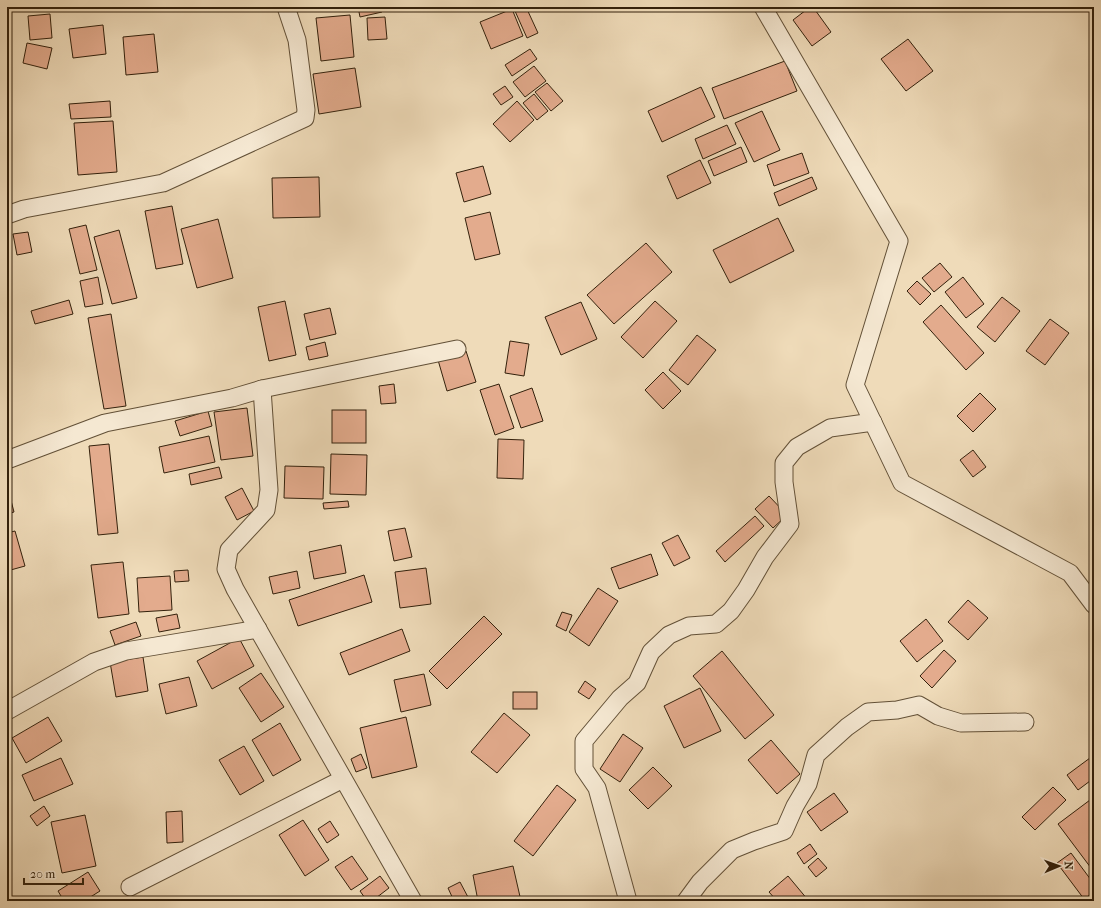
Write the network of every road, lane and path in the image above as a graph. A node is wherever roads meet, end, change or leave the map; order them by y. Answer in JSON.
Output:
{"nodes":[{"id":1,"x":286,"y":7,"type":"edge"},
{"id":2,"x":763,"y":7,"type":"edge"},
{"id":3,"x":7,"y":215,"type":"edge"},
{"id":4,"x":457,"y":349,"type":"dead end"},
{"id":5,"x":262,"y":389,"type":"junction"},
{"id":6,"x":873,"y":422,"type":"junction"},
{"id":7,"x":7,"y":460,"type":"edge"},
{"id":8,"x":1094,"y":605,"type":"edge"},
{"id":9,"x":258,"y":629,"type":"junction"},
{"id":10,"x":7,"y":711,"type":"edge"},
{"id":11,"x":1025,"y":722,"type":"dead end"},
{"id":12,"x":343,"y":778,"type":"junction"},
{"id":13,"x":130,"y":887,"type":"dead end"},
{"id":14,"x":413,"y":901,"type":"edge"},
{"id":15,"x":628,"y":901,"type":"edge"},
{"id":16,"x":686,"y":901,"type":"edge"}],
"edges":[{"from":1,"to":3,"type":"street"},
{"from":2,"to":6,"type":"street"},
{"from":4,"to":5,"type":"street"},
{"from":5,"to":7,"type":"street"},
{"from":5,"to":9,"type":"street"},
{"from":6,"to":8,"type":"street"},
{"from":6,"to":15,"type":"street"},
{"from":9,"to":10,"type":"street"},
{"from":9,"to":12,"type":"street"},
{"from":11,"to":16,"type":"street"},
{"from":12,"to":13,"type":"street"},
{"from":12,"to":14,"type":"street"}]}
